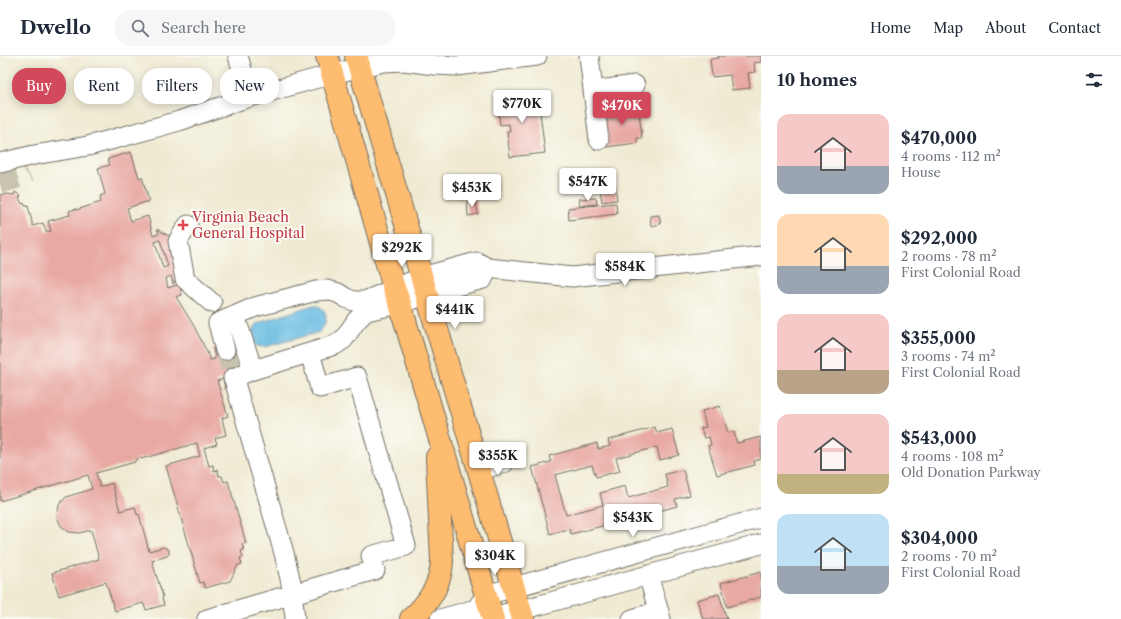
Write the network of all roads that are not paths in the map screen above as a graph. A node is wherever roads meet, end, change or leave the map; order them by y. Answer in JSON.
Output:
{"nodes":[{"id":1,"x":238,"y":56,"type":"edge"},
{"id":2,"x":537,"y":56,"type":"edge"},
{"id":3,"x":589,"y":56,"type":"edge"},
{"id":4,"x":358,"y":62,"type":"edge"},
{"id":5,"x":329,"y":65,"type":"edge"},
{"id":6,"x":242,"y":68,"type":"edge"},
{"id":7,"x":279,"y":85,"type":"edge"},
{"id":8,"x":635,"y":85,"type":"dead end"},
{"id":9,"x":593,"y":91,"type":"junction"},
{"id":10,"x":229,"y":104,"type":"edge"},
{"id":11,"x":599,"y":140,"type":"dead end"},
{"id":12,"x":34,"y":155,"type":"junction"},
{"id":13,"x":0,"y":163,"type":"edge"},
{"id":14,"x":28,"y":173,"type":"dead end"},
{"id":15,"x":188,"y":225,"type":"dead end"},
{"id":16,"x":761,"y":256,"type":"edge"},
{"id":17,"x":424,"y":286,"type":"junction"},
{"id":18,"x":397,"y":296,"type":"junction"},
{"id":19,"x":212,"y":303,"type":"dead end"},
{"id":20,"x":235,"y":316,"type":"junction"},
{"id":21,"x":225,"y":350,"type":"tunnel mouth"},
{"id":22,"x":310,"y":353,"type":"junction"},
{"id":23,"x":253,"y":370,"type":"junction"},
{"id":24,"x":437,"y":430,"type":"junction"},
{"id":25,"x":504,"y":463,"type":"dead end"},
{"id":26,"x":479,"y":470,"type":"junction"},
{"id":27,"x":761,"y":518,"type":"edge"},
{"id":28,"x":761,"y":544,"type":"edge"},
{"id":29,"x":648,"y":575,"type":"junction"},
{"id":30,"x":513,"y":587,"type":"junction"},
{"id":31,"x":292,"y":594,"type":"junction"},
{"id":32,"x":487,"y":610,"type":"edge"},
{"id":33,"x":521,"y":615,"type":"edge"},
{"id":34,"x":660,"y":615,"type":"edge"},
{"id":35,"x":207,"y":619,"type":"edge"},
{"id":36,"x":295,"y":619,"type":"edge"},
{"id":37,"x":411,"y":619,"type":"edge"},
{"id":38,"x":440,"y":619,"type":"edge"},
{"id":39,"x":632,"y":619,"type":"edge"}],
"edges":[{"from":1,"to":6,"type":"street"},
{"from":2,"to":4,"type":"street"},
{"from":3,"to":9,"type":"street"},
{"from":4,"to":5,"type":"street"},
{"from":4,"to":17,"type":"main road"},
{"from":5,"to":7,"type":"street"},
{"from":5,"to":18,"type":"main road"},
{"from":8,"to":9,"type":"street"},
{"from":9,"to":11,"type":"street"},
{"from":10,"to":12,"type":"street"},
{"from":12,"to":13,"type":"street"},
{"from":12,"to":14,"type":"street"},
{"from":15,"to":19,"type":"street"},
{"from":16,"to":17,"type":"street"},
{"from":17,"to":18,"type":"street"},
{"from":17,"to":26,"type":"main road"},
{"from":18,"to":20,"type":"street"},
{"from":18,"to":22,"type":"street"},
{"from":18,"to":24,"type":"main road"},
{"from":20,"to":21,"type":"street"},
{"from":20,"to":23,"type":"street"},
{"from":22,"to":23,"type":"street"},
{"from":22,"to":31,"type":"street"},
{"from":23,"to":31,"type":"street"},
{"from":24,"to":32,"type":"main road"},
{"from":24,"to":37,"type":"main road"},
{"from":25,"to":26,"type":"street"},
{"from":26,"to":30,"type":"main road"},
{"from":27,"to":30,"type":"street"},
{"from":28,"to":29,"type":"street"},
{"from":29,"to":33,"type":"street"},
{"from":29,"to":34,"type":"street"},
{"from":30,"to":32,"type":"street"},
{"from":30,"to":33,"type":"main road"},
{"from":31,"to":35,"type":"street"},
{"from":31,"to":36,"type":"street"},
{"from":32,"to":33,"type":"street"},
{"from":32,"to":38,"type":"street"},
{"from":34,"to":39,"type":"street"}]}
